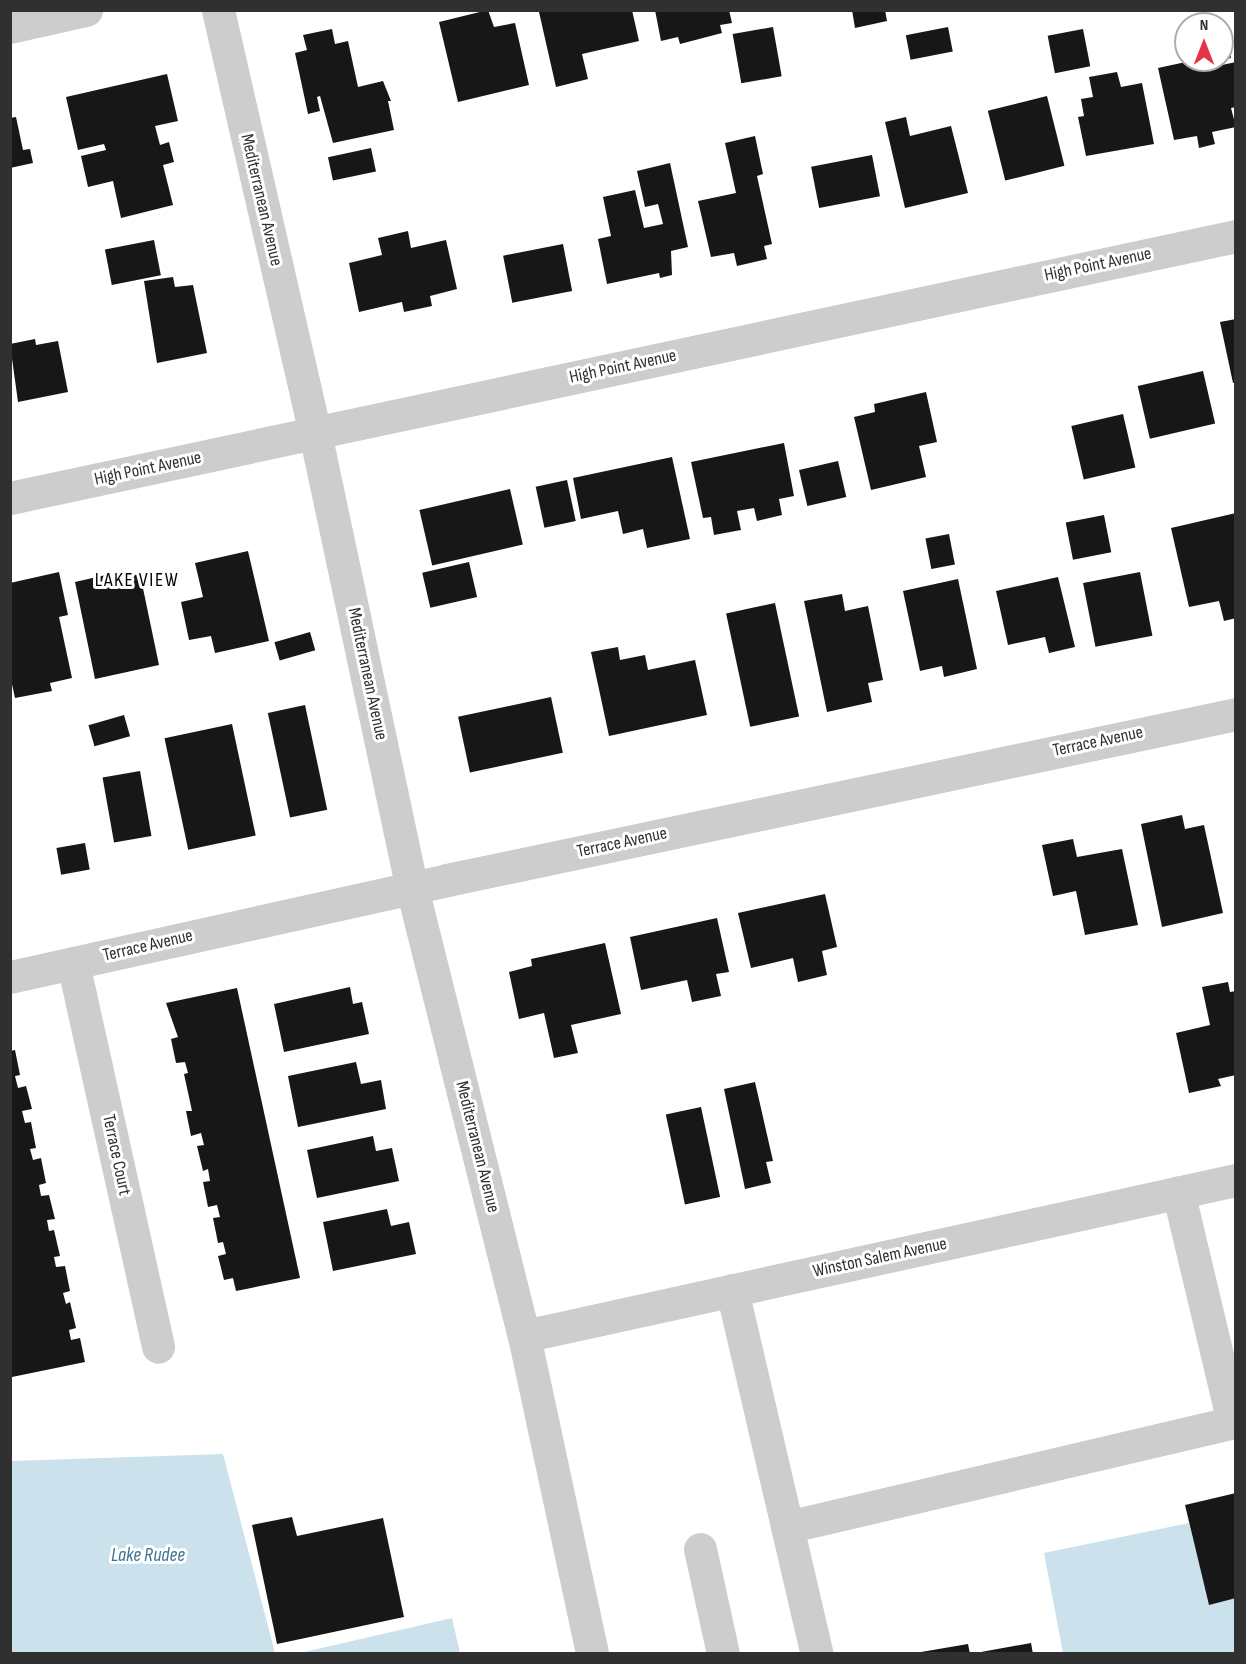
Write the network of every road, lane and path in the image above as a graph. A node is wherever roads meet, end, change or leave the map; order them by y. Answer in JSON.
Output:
{"nodes":[{"id":1,"x":86,"y":10,"type":"edge"},
{"id":2,"x":218,"y":10,"type":"edge"},
{"id":3,"x":10,"y":27,"type":"edge"},
{"id":4,"x":1236,"y":236,"type":"edge"},
{"id":5,"x":315,"y":433,"type":"junction"},
{"id":6,"x":10,"y":498,"type":"edge"},
{"id":7,"x":1236,"y":714,"type":"edge"},
{"id":8,"x":412,"y":888,"type":"junction"},
{"id":9,"x":73,"y":963,"type":"junction"},
{"id":10,"x":10,"y":977,"type":"edge"},
{"id":11,"x":1236,"y":1179,"type":"edge"},
{"id":12,"x":1178,"y":1192,"type":"junction"},
{"id":13,"x":732,"y":1290,"type":"junction"},
{"id":14,"x":524,"y":1336,"type":"junction"},
{"id":15,"x":158,"y":1347,"type":"dead end"},
{"id":16,"x":787,"y":1527,"type":"junction"},
{"id":17,"x":700,"y":1549,"type":"dead end"},
{"id":18,"x":592,"y":1653,"type":"edge"},
{"id":19,"x":723,"y":1653,"type":"edge"},
{"id":20,"x":817,"y":1653,"type":"edge"}],
"edges":[{"from":1,"to":3,"type":"street"},
{"from":2,"to":5,"type":"street","name":"Mediterranean Avenue"},
{"from":4,"to":5,"type":"street","name":"High Point Avenue"},
{"from":5,"to":6,"type":"street","name":"High Point Avenue"},
{"from":5,"to":8,"type":"street","name":"Mediterranean Avenue"},
{"from":7,"to":8,"type":"street","name":"Terrace Avenue"},
{"from":8,"to":9,"type":"street","name":"Terrace Avenue"},
{"from":8,"to":14,"type":"street","name":"Mediterranean Avenue"},
{"from":9,"to":10,"type":"street","name":"Terrace Avenue"},
{"from":9,"to":15,"type":"street","name":"Terrace Court"},
{"from":11,"to":12,"type":"street","name":"Winston Salem Avenue"},
{"from":12,"to":13,"type":"street","name":"Winston Salem Avenue"},
{"from":12,"to":16,"type":"street"},
{"from":13,"to":14,"type":"street","name":"Winston Salem Avenue"},
{"from":13,"to":16,"type":"street"},
{"from":14,"to":18,"type":"street","name":"Mediterranean Avenue"},
{"from":16,"to":20,"type":"street"},
{"from":17,"to":19,"type":"street"}]}
